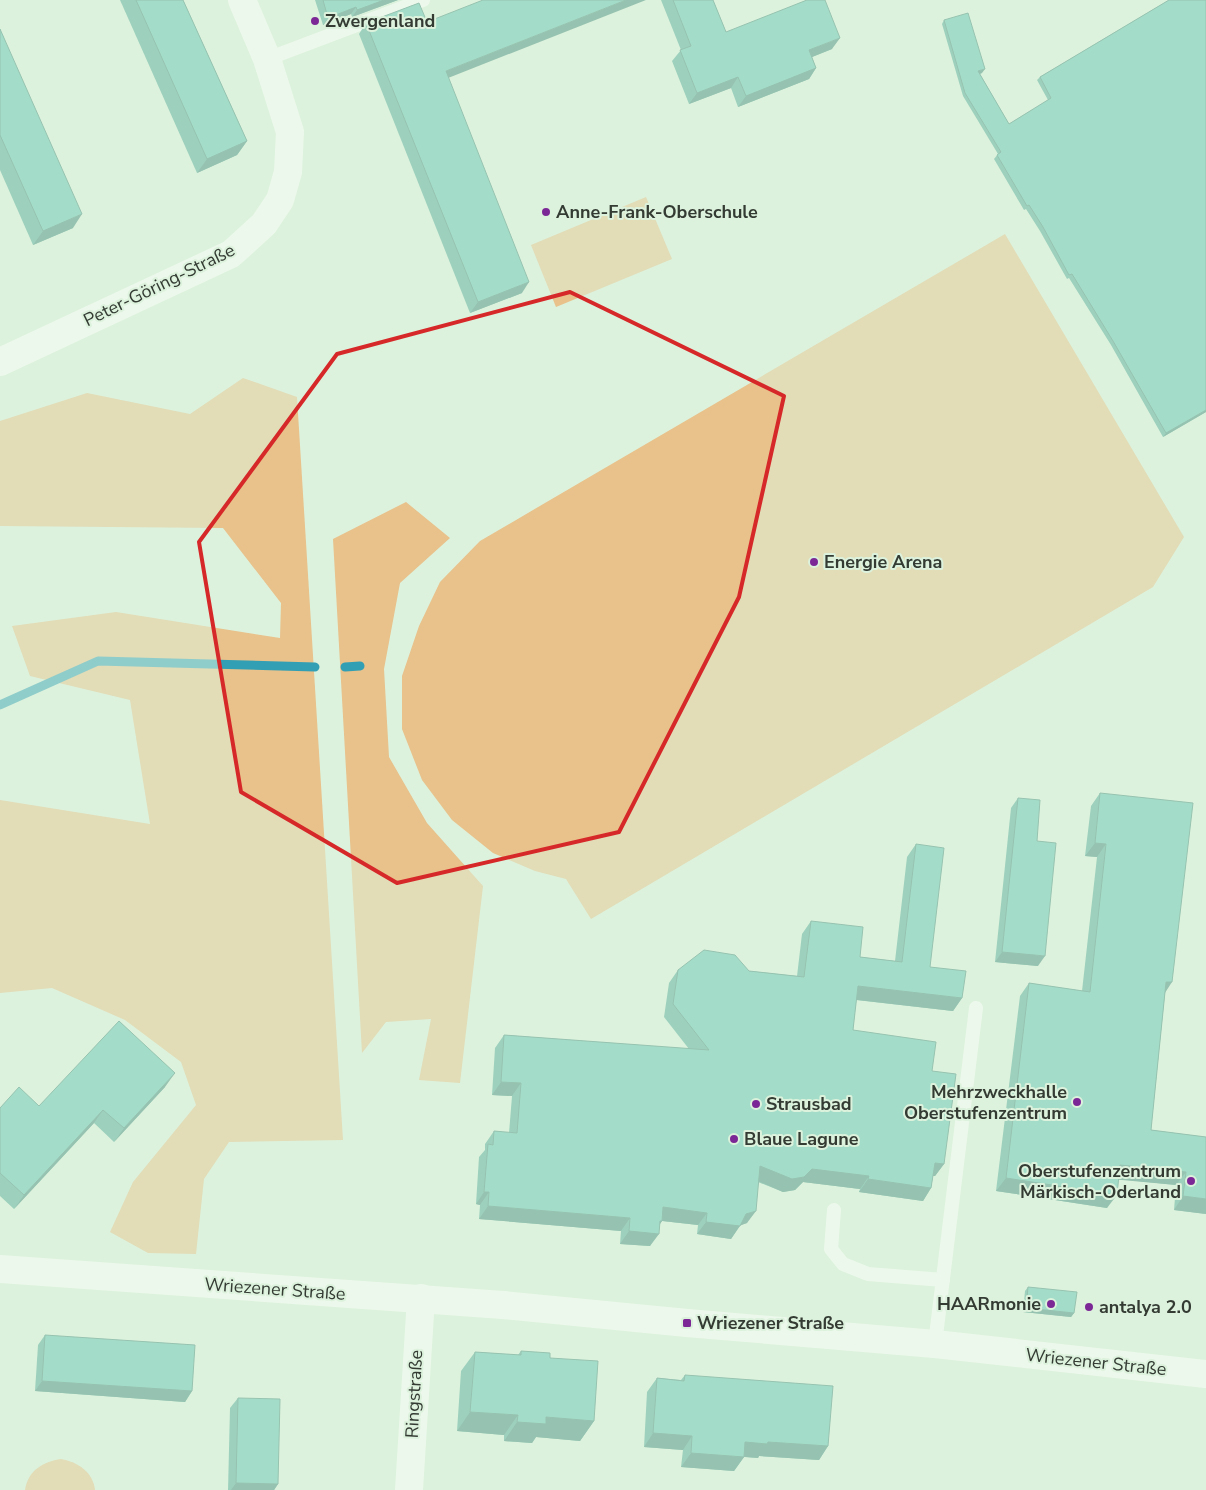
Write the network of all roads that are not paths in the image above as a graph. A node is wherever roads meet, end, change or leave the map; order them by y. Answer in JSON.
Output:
{"nodes":[{"id":1,"x":242,"y":0,"type":"edge"},
{"id":2,"x":423,"y":0,"type":"edge"},
{"id":3,"x":267,"y":59,"type":"junction"},
{"id":4,"x":0,"y":362,"type":"edge"},
{"id":5,"x":976,"y":1008,"type":"dead end"},
{"id":6,"x":834,"y":1210,"type":"dead end"},
{"id":7,"x":0,"y":1269,"type":"edge"},
{"id":8,"x":943,"y":1280,"type":"junction"},
{"id":9,"x":421,"y":1298,"type":"junction"},
{"id":10,"x":935,"y":1344,"type":"junction"},
{"id":11,"x":1206,"y":1374,"type":"edge"},
{"id":12,"x":409,"y":1490,"type":"edge"}],
"edges":[{"from":1,"to":3,"type":"street","name":"Peter-Göring-Straße"},
{"from":2,"to":3,"type":"lane"},
{"from":3,"to":4,"type":"street","name":"Peter-Göring-Straße"},
{"from":5,"to":8,"type":"lane"},
{"from":6,"to":8,"type":"lane"},
{"from":7,"to":9,"type":"street","name":"Wriezener Straße"},
{"from":8,"to":10,"type":"lane"},
{"from":9,"to":10,"type":"street","name":"Wriezener Straße"},
{"from":9,"to":12,"type":"street","name":"Ringstraße"},
{"from":10,"to":11,"type":"street","name":"Wriezener Straße"}]}
